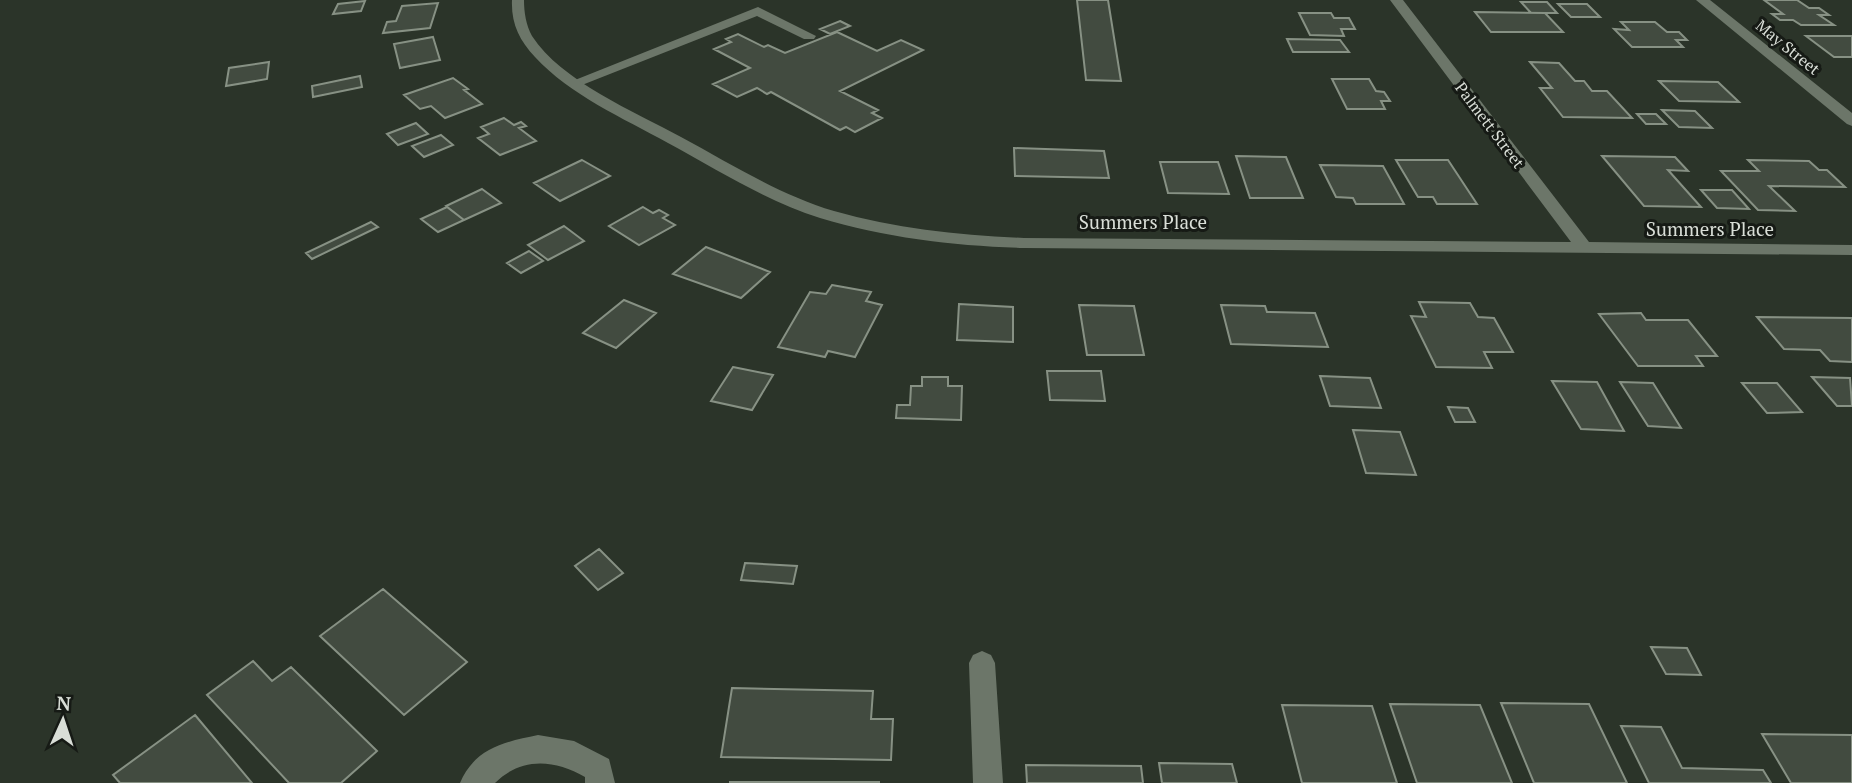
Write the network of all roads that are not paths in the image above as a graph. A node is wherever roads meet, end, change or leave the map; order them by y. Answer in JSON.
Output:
{"nodes":[{"id":1,"x":518,"y":0,"type":"edge"},
{"id":2,"x":1396,"y":0,"type":"edge"},
{"id":3,"x":1702,"y":0,"type":"edge"},
{"id":4,"x":809,"y":36,"type":"dead end"},
{"id":5,"x":577,"y":82,"type":"junction"},
{"id":6,"x":1852,"y":121,"type":"edge"},
{"id":7,"x":1585,"y":249,"type":"junction"},
{"id":8,"x":1852,"y":250,"type":"edge"},
{"id":9,"x":982,"y":663,"type":"dead end"},
{"id":10,"x":475,"y":783,"type":"edge"},
{"id":11,"x":600,"y":783,"type":"edge"},
{"id":12,"x":988,"y":783,"type":"edge"}],
"edges":[{"from":1,"to":5,"type":"street","name":"Summers Place"},
{"from":2,"to":7,"type":"street","name":"Palmett Street"},
{"from":3,"to":6,"type":"street","name":"May Street"},
{"from":4,"to":5,"type":"street"},
{"from":5,"to":7,"type":"street","name":"Summers Place"},
{"from":7,"to":8,"type":"street","name":"Summers Place"},
{"from":9,"to":12,"type":"street"},
{"from":10,"to":11,"type":"street"}]}
